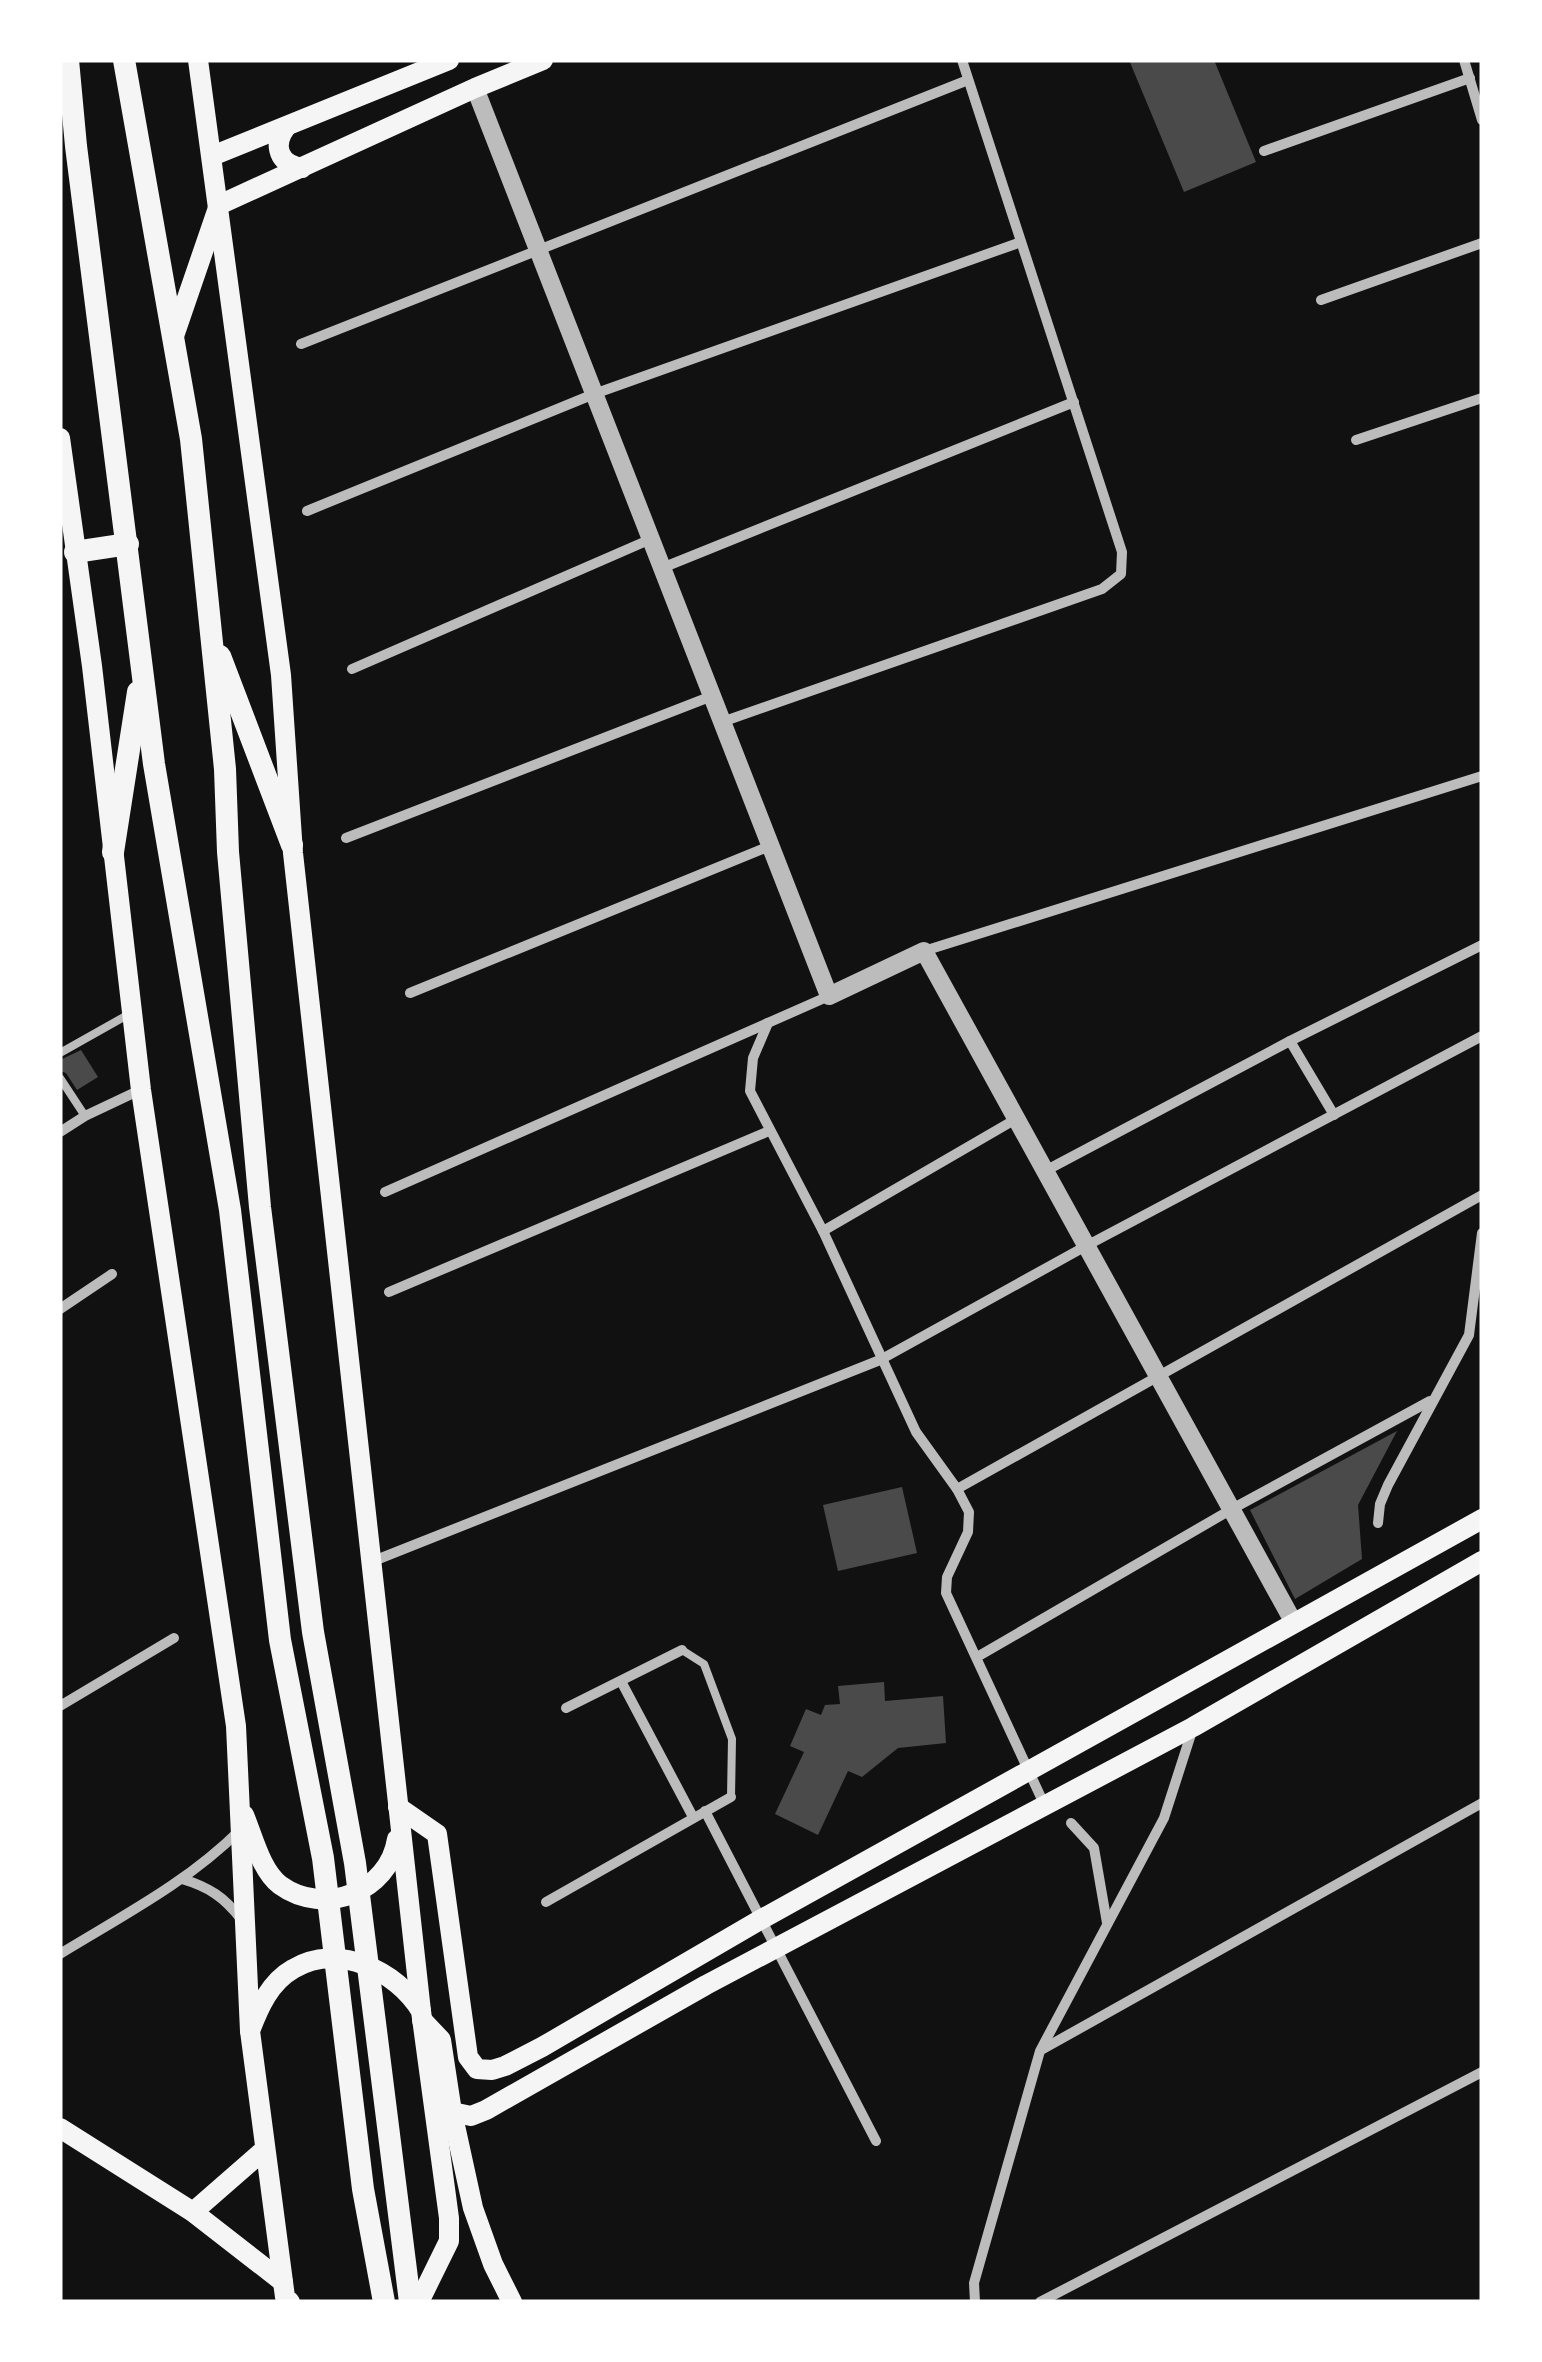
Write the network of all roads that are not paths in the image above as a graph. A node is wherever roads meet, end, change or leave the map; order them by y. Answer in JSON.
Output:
{"nodes":[{"id":1,"x":68,"y":60,"type":"edge"},
{"id":2,"x":124,"y":60,"type":"edge"},
{"id":3,"x":198,"y":60,"type":"edge"},
{"id":4,"x":449,"y":60,"type":"edge"},
{"id":5,"x":544,"y":60,"type":"edge"},
{"id":6,"x":962,"y":60,"type":"edge"},
{"id":7,"x":1464,"y":60,"type":"edge"},
{"id":8,"x":1470,"y":78,"type":"junction"},
{"id":9,"x":968,"y":80,"type":"junction"},
{"id":10,"x":475,"y":88,"type":"junction"},
{"id":11,"x":1482,"y":120,"type":"edge"},
{"id":12,"x":286,"y":127,"type":"junction"},
{"id":13,"x":1264,"y":151,"type":"dead end"},
{"id":14,"x":212,"y":156,"type":"junction"},
{"id":15,"x":302,"y":168,"type":"junction"},
{"id":16,"x":219,"y":205,"type":"junction"},
{"id":17,"x":1022,"y":242,"type":"junction"},
{"id":18,"x":1482,"y":243,"type":"edge"},
{"id":19,"x":538,"y":249,"type":"junction"},
{"id":20,"x":1320,"y":300,"type":"dead end"},
{"id":21,"x":174,"y":336,"type":"junction"},
{"id":22,"x":301,"y":344,"type":"dead end"},
{"id":23,"x":594,"y":394,"type":"junction"},
{"id":24,"x":1482,"y":398,"type":"edge"},
{"id":25,"x":1074,"y":402,"type":"junction"},
{"id":26,"x":60,"y":438,"type":"edge"},
{"id":27,"x":1356,"y":440,"type":"dead end"},
{"id":28,"x":307,"y":512,"type":"dead end"},
{"id":29,"x":651,"y":539,"type":"junction"},
{"id":30,"x":128,"y":544,"type":"junction"},
{"id":31,"x":67,"y":556,"type":"edge"},
{"id":32,"x":662,"y":568,"type":"junction"},
{"id":33,"x":208,"y":622,"type":"junction"},
{"id":34,"x":143,"y":659,"type":"junction"},
{"id":35,"x":352,"y":669,"type":"dead end"},
{"id":36,"x":712,"y":696,"type":"junction"},
{"id":37,"x":722,"y":722,"type":"junction"},
{"id":38,"x":1482,"y":776,"type":"edge"},
{"id":39,"x":346,"y":838,"type":"dead end"},
{"id":40,"x":292,"y":845,"type":"junction"},
{"id":41,"x":770,"y":846,"type":"junction"},
{"id":42,"x":113,"y":852,"type":"junction"},
{"id":43,"x":1482,"y":945,"type":"edge"},
{"id":44,"x":924,"y":951,"type":"junction"},
{"id":45,"x":410,"y":993,"type":"dead end"},
{"id":46,"x":829,"y":996,"type":"junction"},
{"id":47,"x":131,"y":1013,"type":"junction"},
{"id":48,"x":768,"y":1023,"type":"junction"},
{"id":49,"x":1482,"y":1036,"type":"edge"},
{"id":50,"x":1290,"y":1042,"type":"junction"},
{"id":51,"x":60,"y":1053,"type":"edge"},
{"id":52,"x":60,"y":1078,"type":"edge"},
{"id":53,"x":141,"y":1090,"type":"junction"},
{"id":54,"x":1334,"y":1115,"type":"junction"},
{"id":55,"x":85,"y":1116,"type":"junction"},
{"id":56,"x":1016,"y":1119,"type":"junction"},
{"id":57,"x":769,"y":1131,"type":"junction"},
{"id":58,"x":60,"y":1132,"type":"edge"},
{"id":59,"x":1046,"y":1171,"type":"junction"},
{"id":60,"x":385,"y":1192,"type":"dead end"},
{"id":61,"x":1482,"y":1195,"type":"edge"},
{"id":62,"x":823,"y":1230,"type":"junction"},
{"id":63,"x":1482,"y":1233,"type":"edge"},
{"id":64,"x":1086,"y":1246,"type":"junction"},
{"id":65,"x":1481,"y":1246,"type":"edge"},
{"id":66,"x":112,"y":1274,"type":"dead end"},
{"id":67,"x":389,"y":1292,"type":"dead end"},
{"id":68,"x":60,"y":1309,"type":"edge"},
{"id":69,"x":880,"y":1360,"type":"junction"},
{"id":70,"x":1158,"y":1376,"type":"junction"},
{"id":71,"x":1430,"y":1401,"type":"junction"},
{"id":72,"x":956,"y":1489,"type":"junction"},
{"id":73,"x":1232,"y":1510,"type":"junction"},
{"id":74,"x":1482,"y":1519,"type":"edge"},
{"id":75,"x":1378,"y":1523,"type":"dead end"},
{"id":76,"x":1482,"y":1561,"type":"edge"},
{"id":77,"x":371,"y":1562,"type":"junction"},
{"id":78,"x":1294,"y":1623,"type":"junction"},
{"id":79,"x":174,"y":1638,"type":"dead end"},
{"id":80,"x":682,"y":1650,"type":"joint"},
{"id":81,"x":1314,"y":1656,"type":"junction"},
{"id":82,"x":977,"y":1657,"type":"junction"},
{"id":83,"x":622,"y":1682,"type":"junction"},
{"id":84,"x":60,"y":1706,"type":"edge"},
{"id":85,"x":566,"y":1708,"type":"dead end"},
{"id":86,"x":1194,"y":1727,"type":"junction"},
{"id":87,"x":1031,"y":1770,"type":"junction"},
{"id":88,"x":731,"y":1797,"type":"joint"},
{"id":89,"x":1482,"y":1802,"type":"edge"},
{"id":90,"x":240,"y":1805,"type":"junction"},
{"id":91,"x":1045,"y":1806,"type":"junction"},
{"id":92,"x":398,"y":1807,"type":"junction"},
{"id":93,"x":704,"y":1811,"type":"junction"},
{"id":94,"x":693,"y":1817,"type":"junction"},
{"id":95,"x":1072,"y":1823,"type":"dead end"},
{"id":96,"x":240,"y":1830,"type":"junction"},
{"id":97,"x":182,"y":1879,"type":"junction"},
{"id":98,"x":546,"y":1902,"type":"dead end"},
{"id":99,"x":760,"y":1920,"type":"junction"},
{"id":100,"x":1108,"y":1924,"type":"junction"},
{"id":101,"x":246,"y":1926,"type":"junction"},
{"id":102,"x":775,"y":1949,"type":"junction"},
{"id":103,"x":60,"y":1954,"type":"edge"},
{"id":104,"x":422,"y":2016,"type":"junction"},
{"id":105,"x":250,"y":2031,"type":"junction"},
{"id":106,"x":1040,"y":2051,"type":"junction"},
{"id":107,"x":1482,"y":2072,"type":"edge"},
{"id":108,"x":452,"y":2112,"type":"junction"},
{"id":109,"x":60,"y":2128,"type":"edge"},
{"id":110,"x":876,"y":2141,"type":"dead end"},
{"id":111,"x":264,"y":2150,"type":"junction"},
{"id":112,"x":193,"y":2212,"type":"junction"},
{"id":113,"x":286,"y":2296,"type":"edge"},
{"id":114,"x":384,"y":2302,"type":"edge"},
{"id":115,"x":410,"y":2302,"type":"edge"},
{"id":116,"x":418,"y":2302,"type":"edge"},
{"id":117,"x":512,"y":2302,"type":"edge"},
{"id":118,"x":975,"y":2302,"type":"edge"},
{"id":119,"x":1040,"y":2302,"type":"edge"}],
"edges":[{"from":1,"to":30,"type":"main road"},
{"from":2,"to":21,"type":"main road"},
{"from":3,"to":14,"type":"main road"},
{"from":4,"to":12,"type":"main road"},
{"from":5,"to":10,"type":"main road"},
{"from":6,"to":9,"type":"street"},
{"from":7,"to":8,"type":"street"},
{"from":8,"to":11,"type":"street"},
{"from":8,"to":13,"type":"street"},
{"from":9,"to":17,"type":"street"},
{"from":9,"to":19,"type":"street"},
{"from":10,"to":15,"type":"main road"},
{"from":10,"to":19,"type":"street"},
{"from":12,"to":14,"type":"main road"},
{"from":12,"to":15,"type":"main road"},
{"from":14,"to":16,"type":"main road"},
{"from":15,"to":16,"type":"main road"},
{"from":16,"to":21,"type":"main road"},
{"from":16,"to":40,"type":"main road"},
{"from":17,"to":23,"type":"street"},
{"from":17,"to":25,"type":"street"},
{"from":18,"to":20,"type":"street"},
{"from":19,"to":22,"type":"street"},
{"from":19,"to":23,"type":"street"},
{"from":21,"to":33,"type":"main road"},
{"from":23,"to":28,"type":"street"},
{"from":23,"to":29,"type":"street"},
{"from":24,"to":27,"type":"street"},
{"from":25,"to":32,"type":"street"},
{"from":25,"to":37,"type":"street"},
{"from":26,"to":31,"type":"main road"},
{"from":29,"to":32,"type":"street"},
{"from":29,"to":35,"type":"street"},
{"from":30,"to":31,"type":"main road"},
{"from":30,"to":34,"type":"main road"},
{"from":31,"to":42,"type":"main road"},
{"from":32,"to":36,"type":"street"},
{"from":33,"to":40,"type":"main road"},
{"from":33,"to":115,"type":"main road"},
{"from":34,"to":42,"type":"main road"},
{"from":34,"to":114,"type":"main road"},
{"from":36,"to":37,"type":"street"},
{"from":36,"to":39,"type":"street"},
{"from":37,"to":41,"type":"street"},
{"from":38,"to":44,"type":"street"},
{"from":40,"to":77,"type":"main road"},
{"from":41,"to":45,"type":"street"},
{"from":41,"to":46,"type":"street"},
{"from":42,"to":47,"type":"main road"},
{"from":43,"to":50,"type":"street"},
{"from":44,"to":46,"type":"street"},
{"from":44,"to":56,"type":"street"},
{"from":46,"to":48,"type":"street"},
{"from":47,"to":51,"type":"lane"},
{"from":47,"to":53,"type":"main road"},
{"from":48,"to":57,"type":"street"},
{"from":48,"to":60,"type":"street"},
{"from":49,"to":54,"type":"street"},
{"from":50,"to":54,"type":"street"},
{"from":50,"to":59,"type":"street"},
{"from":52,"to":55,"type":"lane"},
{"from":53,"to":55,"type":"street"},
{"from":53,"to":90,"type":"main road"},
{"from":54,"to":64,"type":"street"},
{"from":55,"to":58,"type":"street"},
{"from":56,"to":59,"type":"street"},
{"from":56,"to":62,"type":"street"},
{"from":57,"to":62,"type":"street"},
{"from":57,"to":67,"type":"street"},
{"from":59,"to":64,"type":"street"},
{"from":61,"to":70,"type":"street"},
{"from":62,"to":69,"type":"street"},
{"from":63,"to":65,"type":"street"},
{"from":64,"to":69,"type":"street"},
{"from":64,"to":70,"type":"street"},
{"from":65,"to":71,"type":"street"},
{"from":66,"to":68,"type":"street"},
{"from":69,"to":72,"type":"street"},
{"from":69,"to":77,"type":"street"},
{"from":70,"to":72,"type":"street"},
{"from":70,"to":73,"type":"street"},
{"from":71,"to":73,"type":"street"},
{"from":71,"to":75,"type":"street"},
{"from":72,"to":82,"type":"street"},
{"from":73,"to":78,"type":"street"},
{"from":73,"to":82,"type":"street"},
{"from":74,"to":78,"type":"main road"},
{"from":76,"to":81,"type":"main road"},
{"from":77,"to":92,"type":"main road"},
{"from":78,"to":81,"type":"main road"},
{"from":78,"to":87,"type":"main road"},
{"from":79,"to":84,"type":"street"},
{"from":80,"to":83,"type":"street"},
{"from":80,"to":88,"type":"lane"},
{"from":81,"to":86,"type":"main road"},
{"from":82,"to":87,"type":"street"},
{"from":83,"to":85,"type":"street"},
{"from":83,"to":94,"type":"street"},
{"from":86,"to":91,"type":"main road"},
{"from":86,"to":100,"type":"street"},
{"from":87,"to":91,"type":"street"},
{"from":87,"to":99,"type":"main road"},
{"from":88,"to":93,"type":"street"},
{"from":89,"to":106,"type":"street"},
{"from":90,"to":92,"type":"main road"},
{"from":90,"to":96,"type":"main road"},
{"from":91,"to":102,"type":"main road"},
{"from":92,"to":99,"type":"main road"},
{"from":92,"to":104,"type":"main road"},
{"from":93,"to":94,"type":"street"},
{"from":93,"to":99,"type":"street"},
{"from":94,"to":98,"type":"street"},
{"from":95,"to":100,"type":"street"},
{"from":96,"to":97,"type":"street"},
{"from":96,"to":101,"type":"main road"},
{"from":97,"to":101,"type":"street"},
{"from":97,"to":103,"type":"street"},
{"from":99,"to":102,"type":"street"},
{"from":100,"to":106,"type":"street"},
{"from":101,"to":105,"type":"main road"},
{"from":102,"to":108,"type":"main road"},
{"from":102,"to":110,"type":"street"},
{"from":104,"to":105,"type":"main road"},
{"from":104,"to":108,"type":"main road"},
{"from":104,"to":116,"type":"main road"},
{"from":105,"to":111,"type":"main road"},
{"from":106,"to":118,"type":"street"},
{"from":107,"to":119,"type":"street"},
{"from":108,"to":117,"type":"main road"},
{"from":109,"to":112,"type":"main road"},
{"from":111,"to":112,"type":"main road"},
{"from":111,"to":113,"type":"main road"},
{"from":112,"to":113,"type":"main road"}]}
